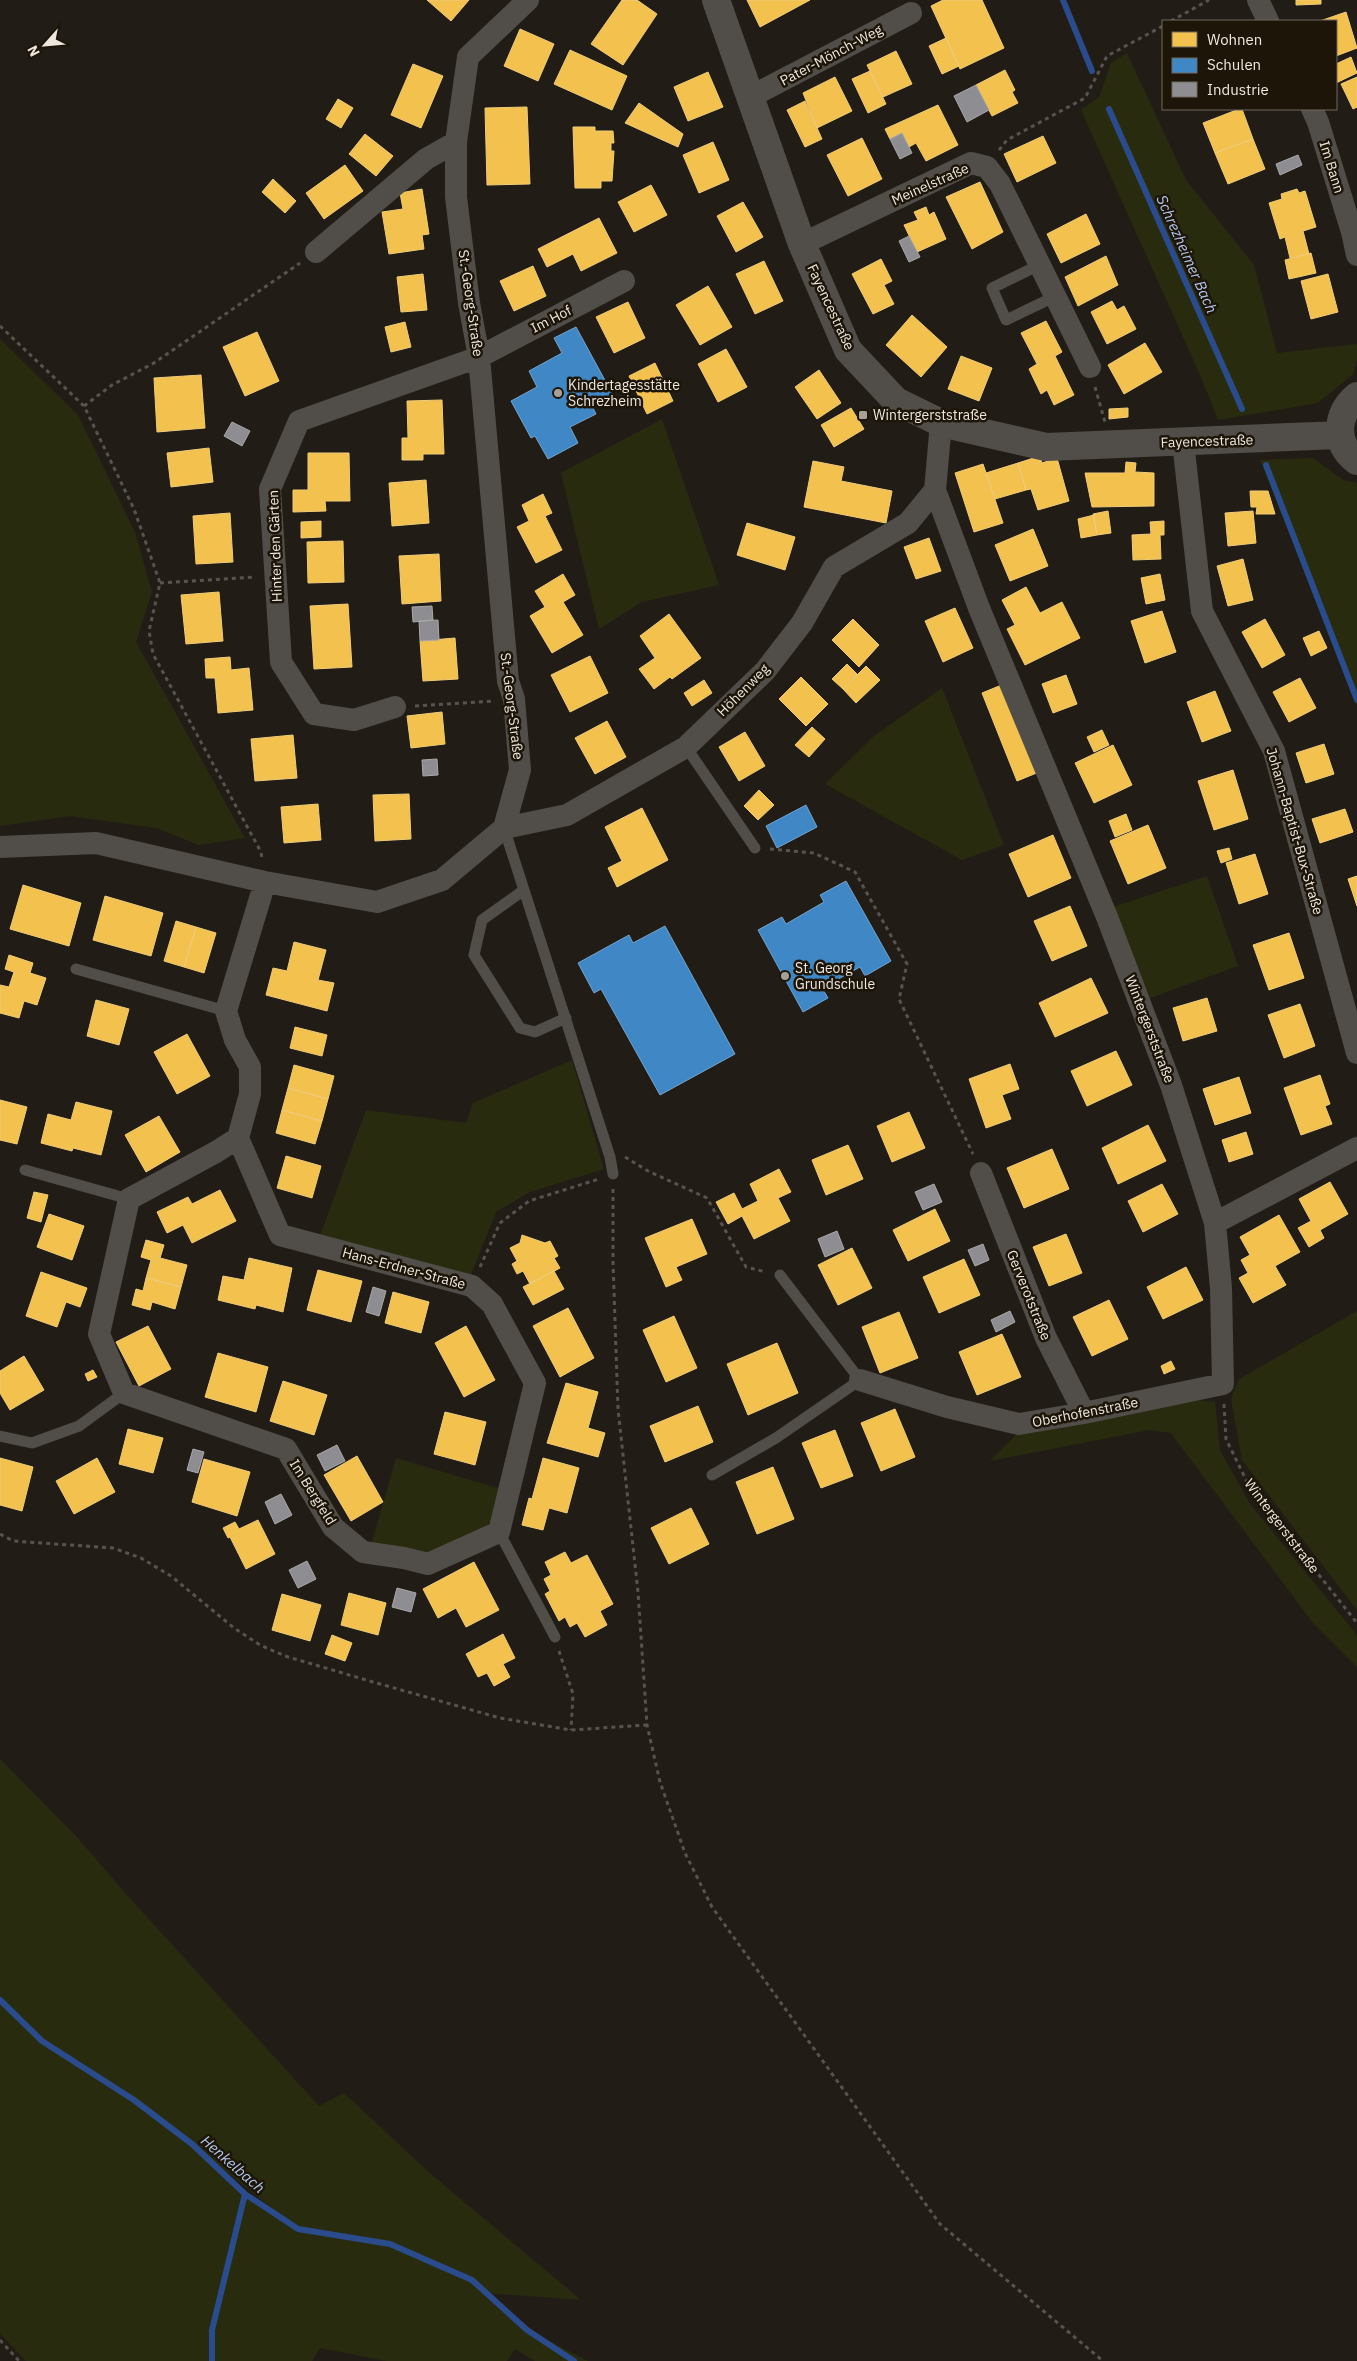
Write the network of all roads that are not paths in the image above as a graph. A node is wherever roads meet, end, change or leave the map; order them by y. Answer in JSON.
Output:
{"nodes":[{"id":1,"x":528,"y":0,"type":"edge"},
{"id":2,"x":716,"y":0,"type":"edge"},
{"id":3,"x":1258,"y":0,"type":"edge"},
{"id":4,"x":912,"y":13,"type":"dead end"},
{"id":5,"x":1268,"y":20,"type":"edge"},
{"id":6,"x":750,"y":97,"type":"junction"},
{"id":7,"x":1312,"y":110,"type":"edge"},
{"id":8,"x":456,"y":142,"type":"junction"},
{"id":9,"x":802,"y":244,"type":"junction"},
{"id":10,"x":316,"y":252,"type":"road end"},
{"id":11,"x":1357,"y":255,"type":"edge"},
{"id":12,"x":1039,"y":265,"type":"junction"},
{"id":13,"x":624,"y":281,"type":"dead end"},
{"id":14,"x":1054,"y":297,"type":"junction"},
{"id":15,"x":479,"y":357,"type":"junction"},
{"id":16,"x":1090,"y":367,"type":"road end"},
{"id":17,"x":1357,"y":396,"type":"edge"},
{"id":18,"x":941,"y":423,"type":"junction"},
{"id":19,"x":1340,"y":435,"type":"junction"},
{"id":20,"x":1183,"y":442,"type":"junction"},
{"id":21,"x":1357,"y":461,"type":"edge"},
{"id":22,"x":935,"y":490,"type":"junction"},
{"id":23,"x":395,"y":707,"type":"road end"},
{"id":24,"x":686,"y":747,"type":"junction"},
{"id":25,"x":504,"y":828,"type":"junction"},
{"id":26,"x":0,"y":848,"type":"edge"},
{"id":27,"x":755,"y":848,"type":"road end"},
{"id":28,"x":265,"y":882,"type":"junction"},
{"id":29,"x":524,"y":890,"type":"junction"},
{"id":30,"x":76,"y":969,"type":"dead end"},
{"id":31,"x":226,"y":1011,"type":"junction"},
{"id":32,"x":566,"y":1018,"type":"junction"},
{"id":33,"x":1357,"y":1053,"type":"edge"},
{"id":34,"x":238,"y":1138,"type":"junction"},
{"id":35,"x":1357,"y":1148,"type":"edge"},
{"id":36,"x":25,"y":1170,"type":"dead end"},
{"id":37,"x":981,"y":1173,"type":"road end"},
{"id":38,"x":613,"y":1174,"type":"road end"},
{"id":39,"x":129,"y":1198,"type":"junction"},
{"id":40,"x":1215,"y":1223,"type":"junction"},
{"id":41,"x":780,"y":1275,"type":"road end"},
{"id":42,"x":860,"y":1380,"type":"junction"},
{"id":43,"x":1223,"y":1384,"type":"joint"},
{"id":44,"x":124,"y":1393,"type":"junction"},
{"id":45,"x":1084,"y":1413,"type":"junction"},
{"id":46,"x":0,"y":1436,"type":"edge"},
{"id":47,"x":712,"y":1475,"type":"dead end"},
{"id":48,"x":499,"y":1532,"type":"junction"},
{"id":49,"x":554,"y":1637,"type":"road end"}],
"edges":[{"from":1,"to":8,"type":"street","name":"St.-Georg-Straße"},
{"from":2,"to":6,"type":"street","name":"Fayencestraße"},
{"from":3,"to":5,"type":"street"},
{"from":4,"to":6,"type":"street","name":"Pater-Mönch-Weg"},
{"from":6,"to":9,"type":"street","name":"Fayencestraße"},
{"from":7,"to":11,"type":"street","name":"Im Bann"},
{"from":8,"to":10,"type":"street"},
{"from":8,"to":15,"type":"street","name":"St.-Georg-Straße"},
{"from":9,"to":12,"type":"street","name":"Meinelstraße"},
{"from":9,"to":18,"type":"street","name":"Fayencestraße"},
{"from":12,"to":14,"type":"street","name":"Meinelstraße"},
{"from":12,"to":14,"type":"lane"},
{"from":13,"to":15,"type":"street","name":"Im Hof"},
{"from":14,"to":16,"type":"street","name":"Meinelstraße"},
{"from":15,"to":23,"type":"street","name":"Hinter den Gärten"},
{"from":15,"to":25,"type":"street","name":"St.-Georg-Straße"},
{"from":17,"to":19,"type":"street"},
{"from":18,"to":20,"type":"street","name":"Fayencestraße"},
{"from":18,"to":22,"type":"street","name":"Wintergerststraße"},
{"from":19,"to":20,"type":"street","name":"Fayencestraße"},
{"from":19,"to":21,"type":"street"},
{"from":20,"to":33,"type":"street","name":"Johann-Baptist-Bux-Straße"},
{"from":22,"to":24,"type":"street","name":"Höhenweg"},
{"from":22,"to":40,"type":"street","name":"Wintergerststraße"},
{"from":24,"to":25,"type":"street","name":"Höhenweg"},
{"from":24,"to":27,"type":"lane"},
{"from":25,"to":28,"type":"street"},
{"from":25,"to":29,"type":"lane"},
{"from":26,"to":28,"type":"street"},
{"from":28,"to":31,"type":"street"},
{"from":29,"to":32,"type":"lane"},
{"from":29,"to":32,"type":"lane"},
{"from":30,"to":31,"type":"lane"},
{"from":31,"to":34,"type":"street"},
{"from":32,"to":38,"type":"lane"},
{"from":34,"to":39,"type":"street"},
{"from":34,"to":48,"type":"street","name":"Hans-Erdner-Straße"},
{"from":35,"to":40,"type":"street"},
{"from":36,"to":39,"type":"lane"},
{"from":37,"to":45,"type":"street","name":"Gerverotstraße"},
{"from":39,"to":44,"type":"street"},
{"from":40,"to":43,"type":"street","name":"Wintergerststraße"},
{"from":41,"to":42,"type":"lane"},
{"from":42,"to":45,"type":"street","name":"Oberhofenstraße"},
{"from":42,"to":47,"type":"lane"},
{"from":43,"to":45,"type":"street","name":"Oberhofenstraße"},
{"from":44,"to":46,"type":"lane"},
{"from":44,"to":48,"type":"street","name":"Im Bergfeld"},
{"from":48,"to":49,"type":"lane"}]}
